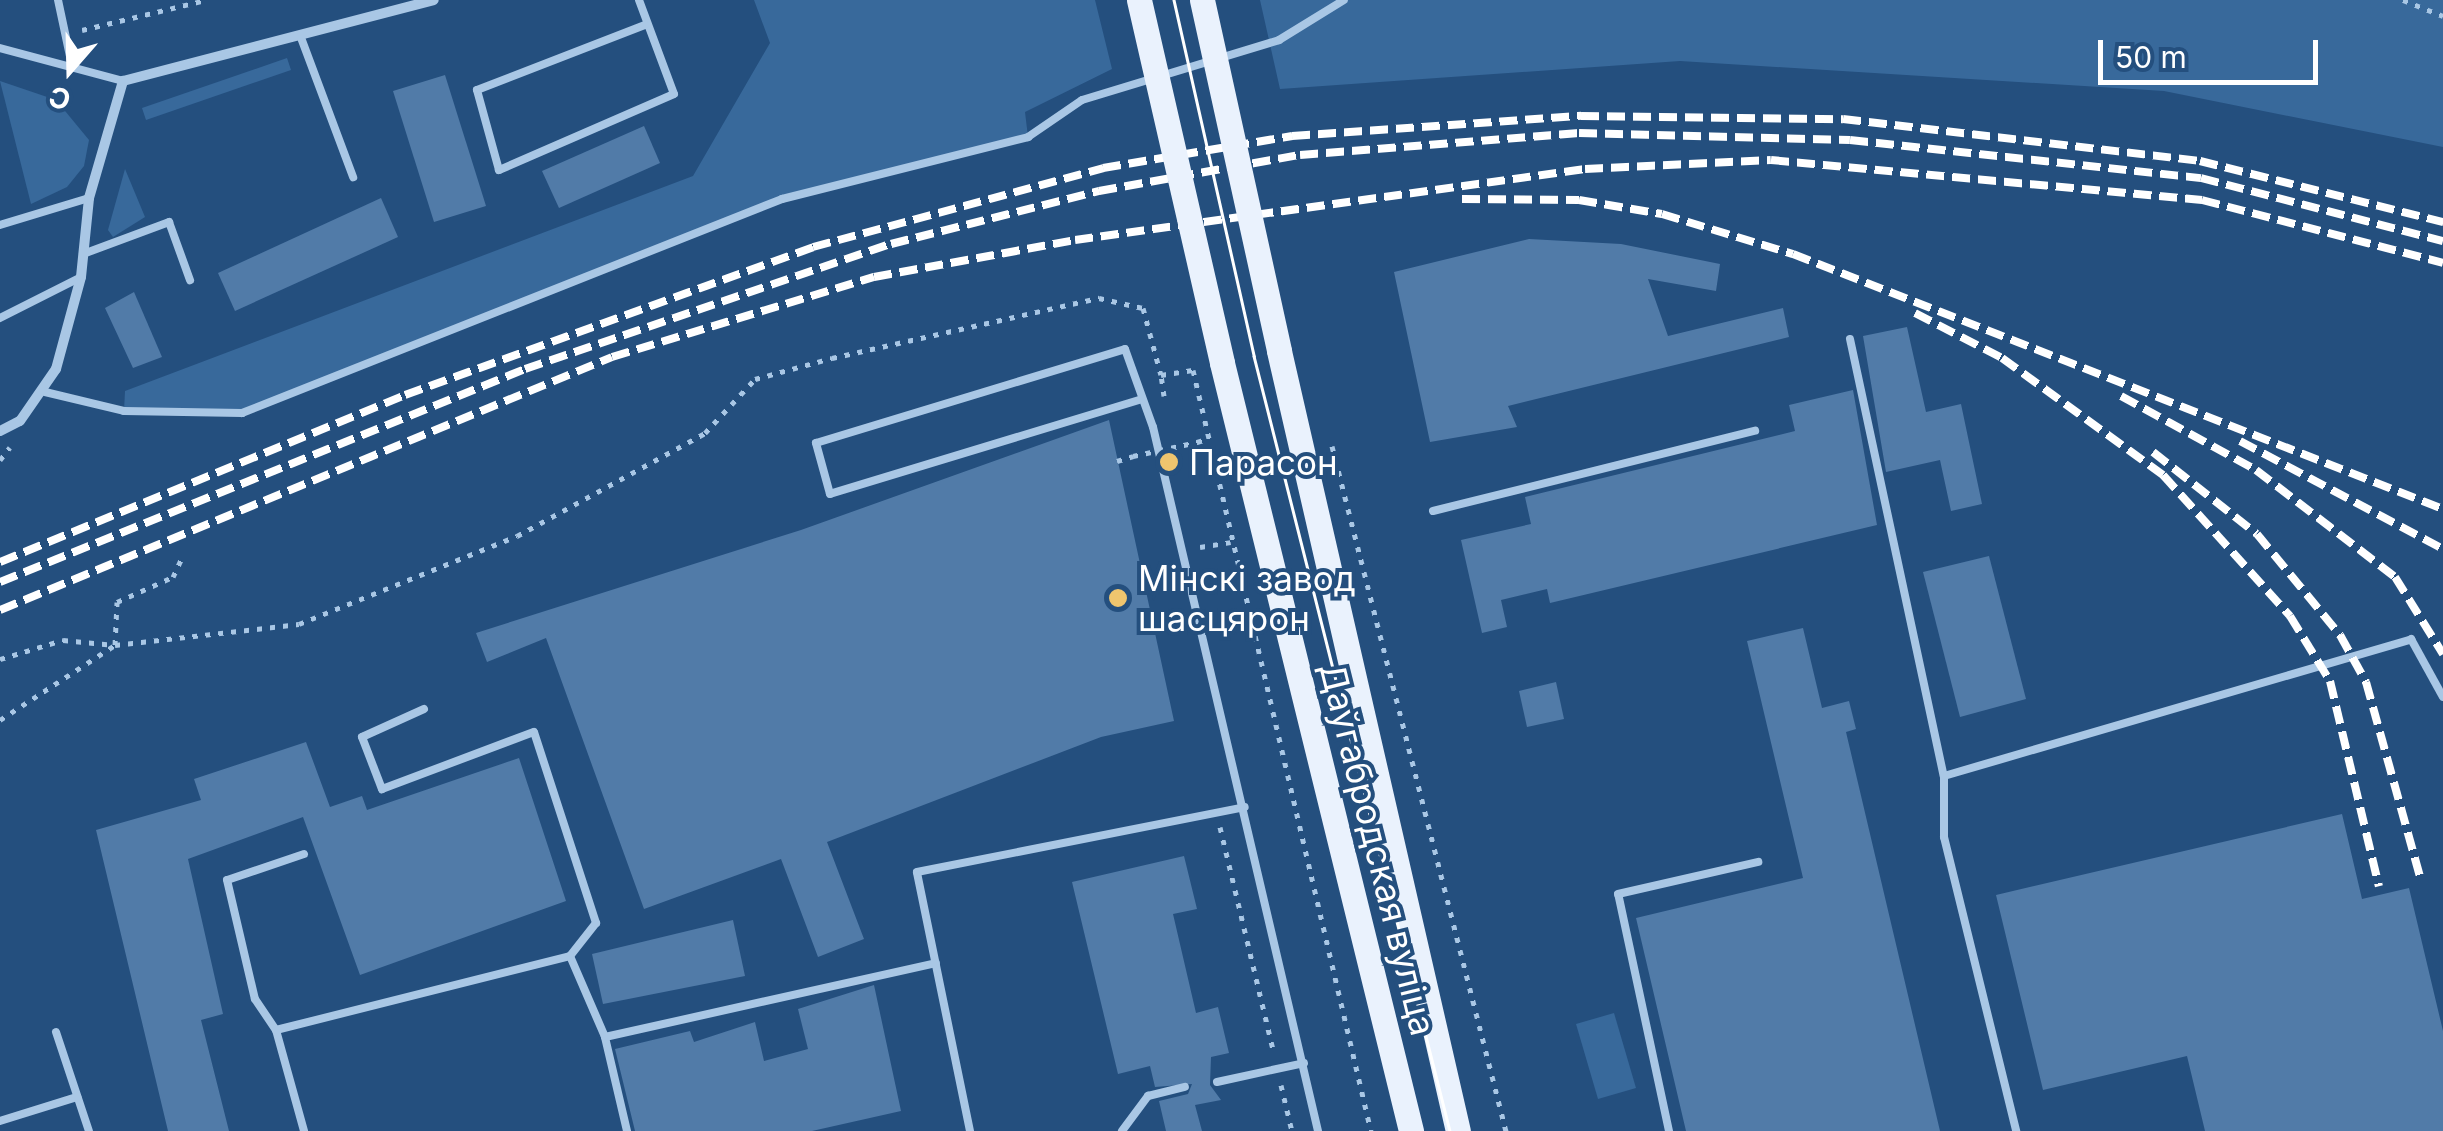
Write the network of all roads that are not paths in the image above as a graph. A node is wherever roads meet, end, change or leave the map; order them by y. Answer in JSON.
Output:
{"nodes":[{"id":1,"x":58,"y":0,"type":"edge"},
{"id":2,"x":434,"y":0,"type":"edge"},
{"id":3,"x":639,"y":0,"type":"edge"},
{"id":4,"x":1139,"y":0,"type":"edge"},
{"id":5,"x":1202,"y":0,"type":"edge"},
{"id":6,"x":1344,"y":0,"type":"edge"},
{"id":7,"x":645,"y":25,"type":"junction"},
{"id":8,"x":300,"y":35,"type":"junction"},
{"id":9,"x":0,"y":48,"type":"edge"},
{"id":10,"x":72,"y":66,"type":"junction"},
{"id":11,"x":122,"y":81,"type":"junction"},
{"id":12,"x":353,"y":177,"type":"dead end"},
{"id":13,"x":89,"y":198,"type":"junction"},
{"id":14,"x":0,"y":225,"type":"edge"},
{"id":15,"x":83,"y":254,"type":"junction"},
{"id":16,"x":81,"y":277,"type":"junction"},
{"id":17,"x":190,"y":280,"type":"dead end"},
{"id":18,"x":0,"y":318,"type":"edge"},
{"id":19,"x":1850,"y":339,"type":"dead end"},
{"id":20,"x":45,"y":392,"type":"junction"},
{"id":21,"x":1139,"y":400,"type":"junction"},
{"id":22,"x":1755,"y":430,"type":"dead end"},
{"id":23,"x":0,"y":431,"type":"edge"},
{"id":24,"x":1432,"y":512,"type":"dead end"},
{"id":25,"x":2443,"y":697,"type":"edge"},
{"id":26,"x":424,"y":709,"type":"dead end"},
{"id":27,"x":1944,"y":776,"type":"junction"},
{"id":28,"x":1245,"y":807,"type":"junction"},
{"id":29,"x":304,"y":854,"type":"dead end"},
{"id":30,"x":1758,"y":862,"type":"dead end"},
{"id":31,"x":570,"y":956,"type":"junction"},
{"id":32,"x":936,"y":963,"type":"junction"},
{"id":33,"x":276,"y":1030,"type":"junction"},
{"id":34,"x":56,"y":1032,"type":"dead end"},
{"id":35,"x":605,"y":1038,"type":"junction"},
{"id":36,"x":1304,"y":1063,"type":"junction"},
{"id":37,"x":1217,"y":1082,"type":"dead end"},
{"id":38,"x":1185,"y":1087,"type":"dead end"},
{"id":39,"x":77,"y":1097,"type":"junction"},
{"id":40,"x":0,"y":1121,"type":"edge"},
{"id":41,"x":89,"y":1131,"type":"edge"},
{"id":42,"x":304,"y":1131,"type":"edge"},
{"id":43,"x":628,"y":1131,"type":"edge"},
{"id":44,"x":970,"y":1131,"type":"edge"},
{"id":45,"x":1122,"y":1131,"type":"edge"},
{"id":46,"x":1318,"y":1131,"type":"edge"},
{"id":47,"x":1411,"y":1131,"type":"edge"},
{"id":48,"x":1458,"y":1131,"type":"edge"},
{"id":49,"x":1668,"y":1131,"type":"edge"},
{"id":50,"x":2016,"y":1131,"type":"edge"}],
"edges":[{"from":1,"to":10,"type":"lane"},
{"from":2,"to":8,"type":"street"},
{"from":3,"to":7,"type":"lane"},
{"from":4,"to":47,"type":"main road","name":"Даўгабродская вуліца","bridge":true},
{"from":5,"to":48,"type":"main road","name":"Даўгабродская вуліца","bridge":true},
{"from":6,"to":20,"type":"lane"},
{"from":7,"to":7,"type":"lane"},
{"from":8,"to":11,"type":"street"},
{"from":8,"to":12,"type":"lane"},
{"from":9,"to":10,"type":"lane"},
{"from":10,"to":11,"type":"lane"},
{"from":11,"to":13,"type":"street"},
{"from":13,"to":14,"type":"lane"},
{"from":13,"to":15,"type":"street"},
{"from":15,"to":16,"type":"street"},
{"from":15,"to":17,"type":"lane"},
{"from":16,"to":18,"type":"lane"},
{"from":16,"to":20,"type":"street"},
{"from":19,"to":27,"type":"lane"},
{"from":20,"to":23,"type":"street"},
{"from":21,"to":21,"type":"lane"},
{"from":21,"to":28,"type":"lane"},
{"from":22,"to":24,"type":"lane"},
{"from":25,"to":27,"type":"lane"},
{"from":26,"to":31,"type":"lane"},
{"from":27,"to":50,"type":"lane"},
{"from":28,"to":32,"type":"lane"},
{"from":28,"to":36,"type":"lane"},
{"from":29,"to":33,"type":"lane"},
{"from":30,"to":49,"type":"lane"},
{"from":31,"to":33,"type":"lane"},
{"from":31,"to":35,"type":"lane"},
{"from":32,"to":35,"type":"lane"},
{"from":32,"to":44,"type":"lane"},
{"from":33,"to":42,"type":"lane"},
{"from":34,"to":39,"type":"lane"},
{"from":35,"to":43,"type":"lane"},
{"from":36,"to":37,"type":"lane"},
{"from":36,"to":46,"type":"lane"},
{"from":38,"to":45,"type":"lane"},
{"from":39,"to":40,"type":"lane"},
{"from":39,"to":41,"type":"lane"}]}
